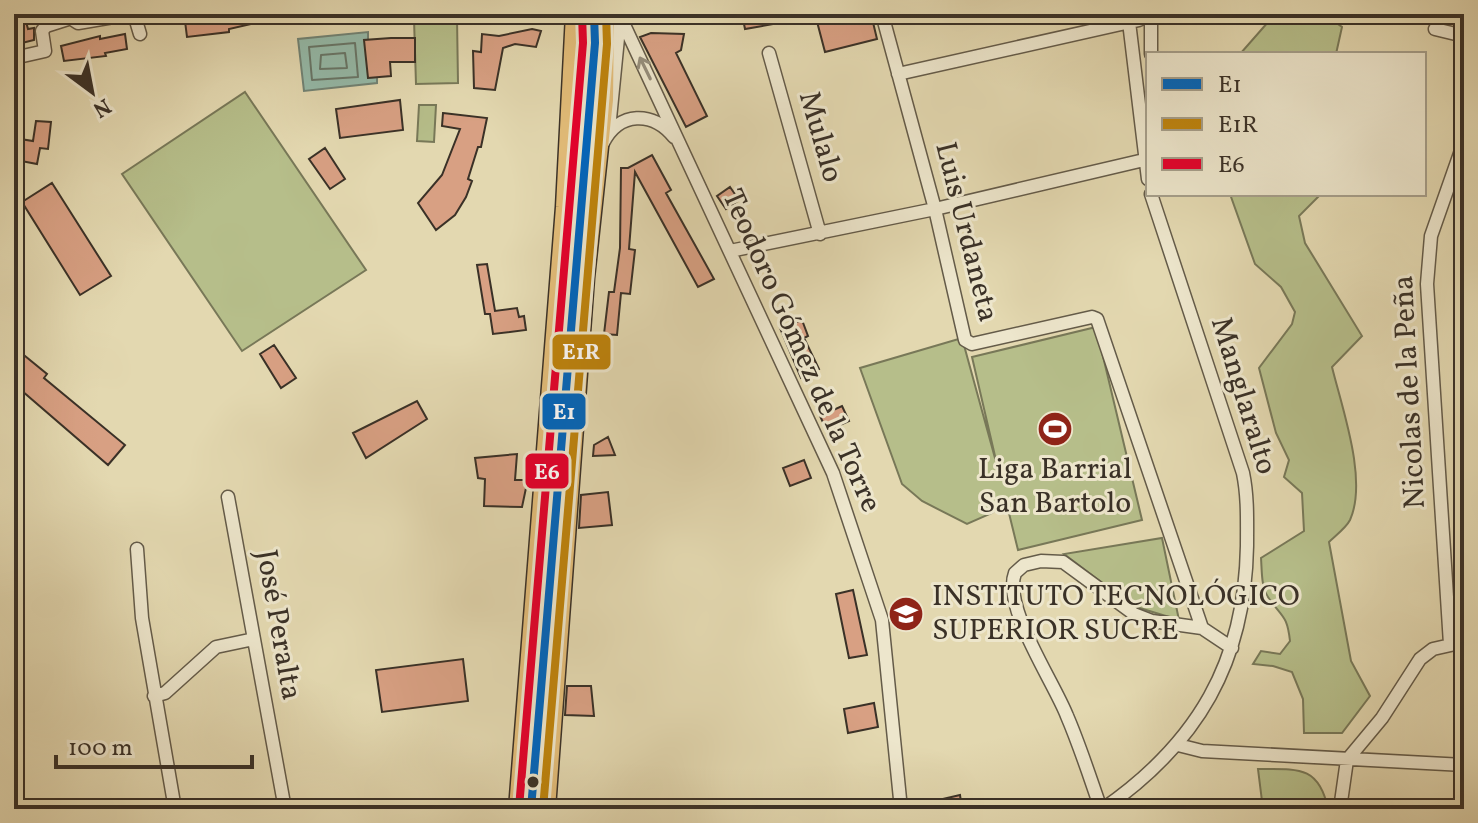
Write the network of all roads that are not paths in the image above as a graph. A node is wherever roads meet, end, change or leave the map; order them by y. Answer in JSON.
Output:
{"nodes":[{"id":1,"x":133,"y":14,"type":"edge"},
{"id":2,"x":574,"y":14,"type":"edge"},
{"id":3,"x":882,"y":14,"type":"edge"},
{"id":4,"x":1142,"y":14,"type":"edge"},
{"id":5,"x":1151,"y":14,"type":"edge"},
{"id":6,"x":615,"y":15,"type":"edge"},
{"id":7,"x":66,"y":16,"type":"edge"},
{"id":8,"x":44,"y":20,"type":"edge"},
{"id":9,"x":1129,"y":22,"type":"junction"},
{"id":10,"x":1435,"y":29,"type":"dead end"},
{"id":11,"x":140,"y":34,"type":"dead end"},
{"id":12,"x":1464,"y":36,"type":"edge"},
{"id":13,"x":1151,"y":52,"type":"edge"},
{"id":14,"x":769,"y":53,"type":"dead end"},
{"id":15,"x":14,"y":58,"type":"edge"},
{"id":16,"x":898,"y":74,"type":"junction"},
{"id":17,"x":604,"y":140,"type":"junction"},
{"id":18,"x":1464,"y":142,"type":"edge"},
{"id":19,"x":684,"y":151,"type":"junction"},
{"id":20,"x":1146,"y":158,"type":"edge"},
{"id":21,"x":1152,"y":196,"type":"edge"},
{"id":22,"x":935,"y":209,"type":"junction"},
{"id":23,"x":820,"y":234,"type":"junction"},
{"id":24,"x":730,"y":251,"type":"junction"},
{"id":25,"x":228,"y":497,"type":"dead end"},
{"id":26,"x":137,"y":549,"type":"dead end"},
{"id":27,"x":1202,"y":628,"type":"junction"},
{"id":28,"x":254,"y":639,"type":"junction"},
{"id":29,"x":1464,"y":642,"type":"edge"},
{"id":30,"x":1450,"y":644,"type":"junction"},
{"id":31,"x":1232,"y":648,"type":"junction"},
{"id":32,"x":154,"y":696,"type":"junction"},
{"id":33,"x":1178,"y":745,"type":"junction"},
{"id":34,"x":1347,"y":760,"type":"junction"},
{"id":35,"x":1464,"y":765,"type":"edge"},
{"id":36,"x":175,"y":809,"type":"edge"},
{"id":37,"x":285,"y":809,"type":"edge"},
{"id":38,"x":517,"y":809,"type":"edge"},
{"id":39,"x":547,"y":809,"type":"edge"},
{"id":40,"x":901,"y":809,"type":"edge"},
{"id":41,"x":1102,"y":809,"type":"edge"},
{"id":42,"x":1340,"y":809,"type":"edge"}],
"edges":[{"from":1,"to":7,"type":"street"},
{"from":1,"to":11,"type":"street"},
{"from":2,"to":38,"type":"main road"},
{"from":3,"to":16,"type":"street","name":"Luis Urdaneta"},
{"from":4,"to":9,"type":"street"},
{"from":5,"to":13,"type":"street"},
{"from":6,"to":17,"type":"main road"},
{"from":19,"to":6,"type":"street","name":"Teodoro Gómez de la Torre","one_way":true},
{"from":7,"to":8,"type":"street"},
{"from":8,"to":15,"type":"street"},
{"from":9,"to":16,"type":"street"},
{"from":9,"to":20,"type":"street"},
{"from":10,"to":12,"type":"street"},
{"from":14,"to":23,"type":"street","name":"Mulalo"},
{"from":16,"to":22,"type":"street","name":"Luis Urdaneta"},
{"from":17,"to":19,"type":"street","name":"Teodoro Gómez de la Torre"},
{"from":17,"to":39,"type":"main road"},
{"from":18,"to":30,"type":"street","name":"Nicolas de la Peña"},
{"from":19,"to":24,"type":"street","name":"Teodoro Gómez de la Torre"},
{"from":20,"to":22,"type":"street"},
{"from":21,"to":31,"type":"street","name":"Manglaralto"},
{"from":22,"to":23,"type":"street"},
{"from":22,"to":27,"type":"street","name":"Luis Urdaneta"},
{"from":23,"to":24,"type":"street"},
{"from":24,"to":40,"type":"street","name":"Teodoro Gómez de la Torre"},
{"from":25,"to":28,"type":"street","name":"José Peralta"},
{"from":26,"to":32,"type":"street"},
{"from":27,"to":31,"type":"street"},
{"from":27,"to":41,"type":"street"},
{"from":28,"to":32,"type":"street"},
{"from":28,"to":37,"type":"street","name":"José Peralta"},
{"from":29,"to":30,"type":"street"},
{"from":30,"to":34,"type":"street"},
{"from":31,"to":33,"type":"street","name":"Manglaralto"},
{"from":32,"to":36,"type":"street"},
{"from":33,"to":34,"type":"street"},
{"from":33,"to":41,"type":"street","name":"Manglaralto"},
{"from":34,"to":35,"type":"street"},
{"from":34,"to":42,"type":"street"}]}
